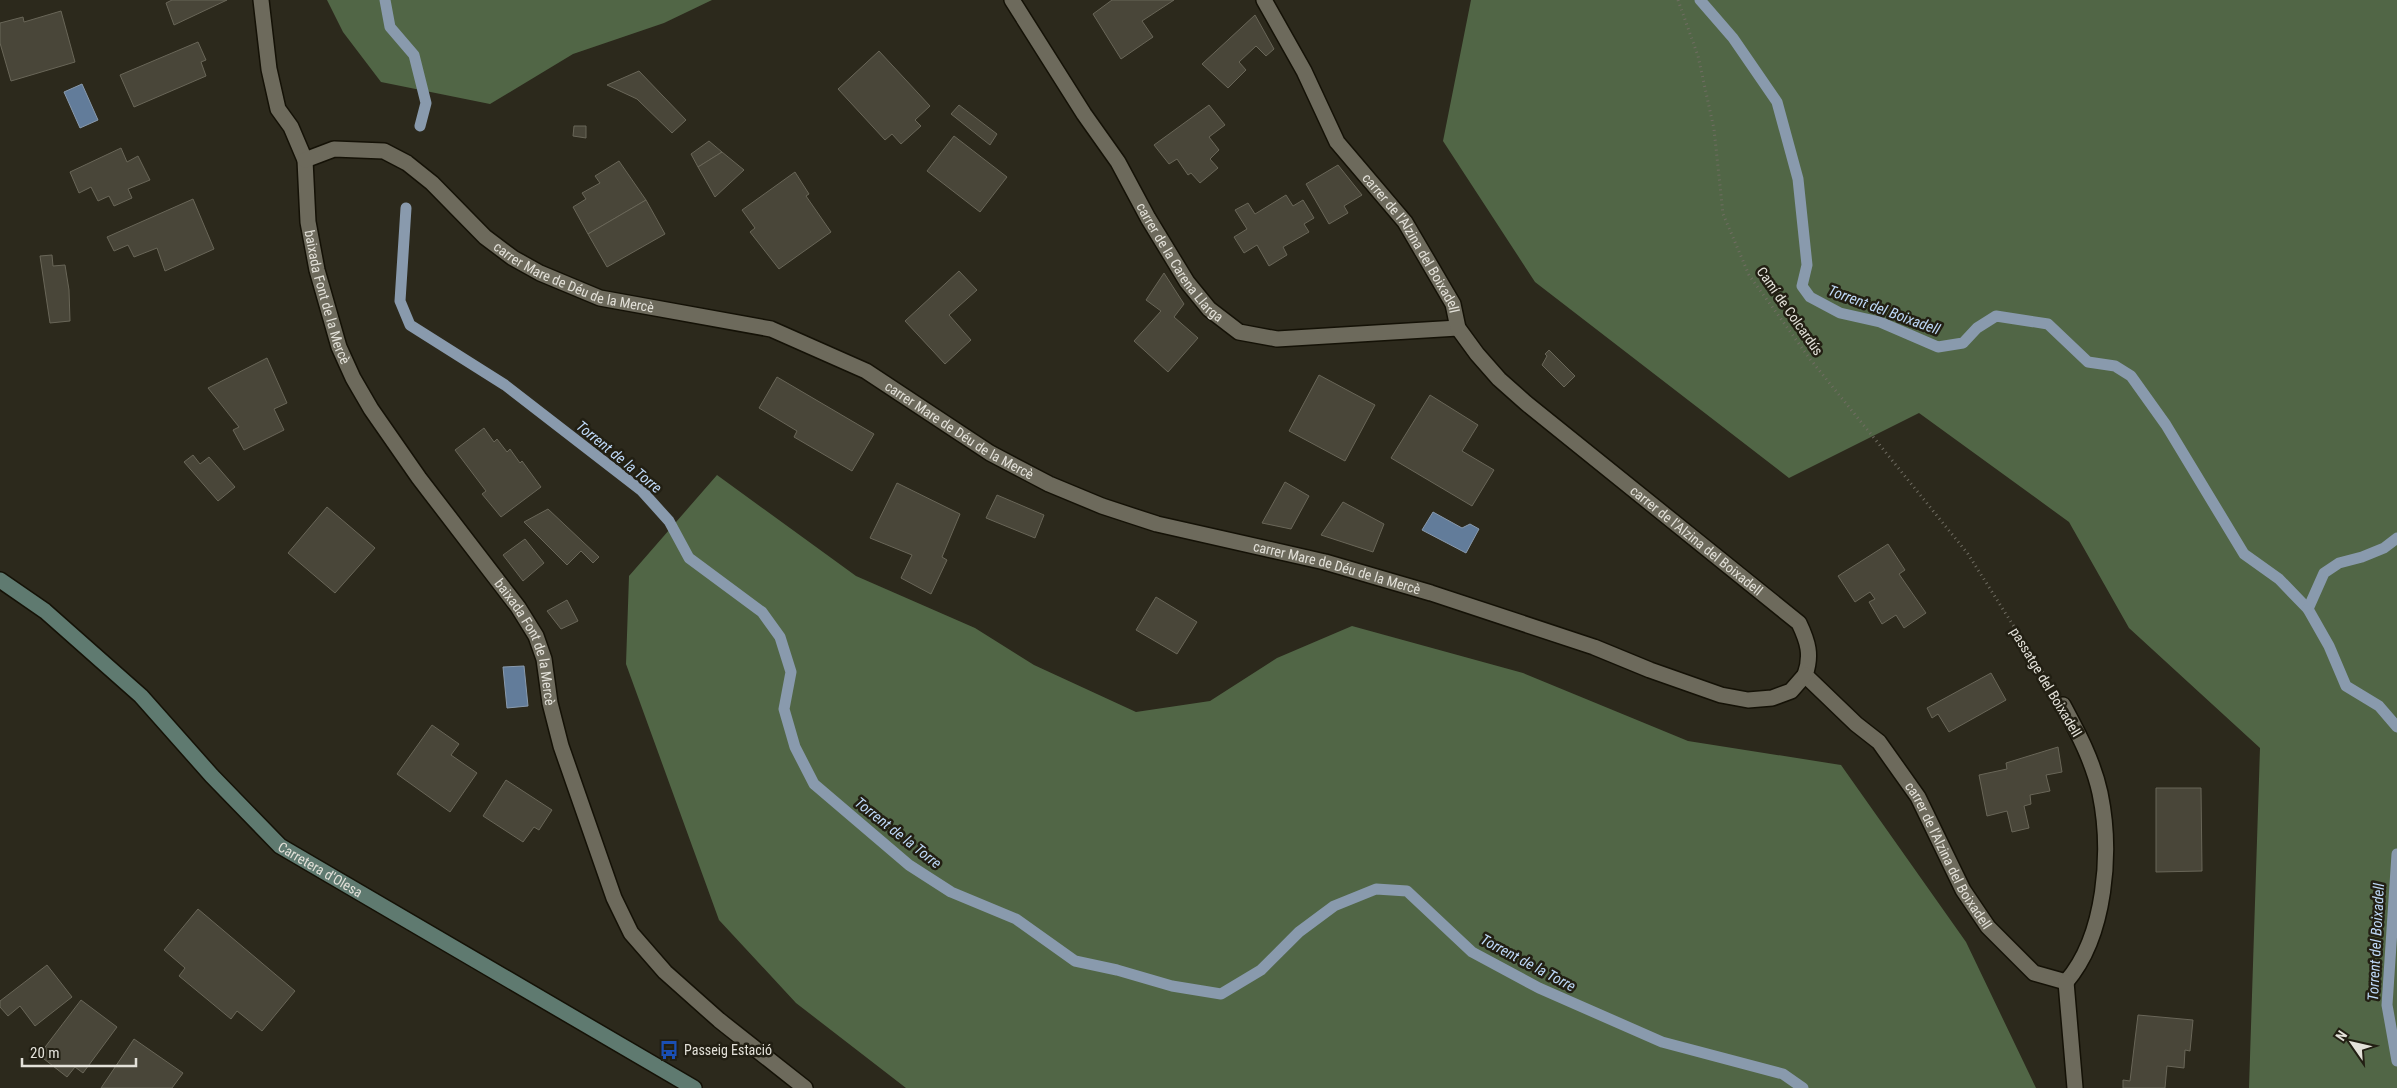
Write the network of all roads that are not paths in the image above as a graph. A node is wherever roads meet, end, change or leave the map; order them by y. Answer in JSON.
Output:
{"nodes":[{"id":1,"x":261,"y":0,"type":"edge"},
{"id":2,"x":1012,"y":0,"type":"edge"},
{"id":3,"x":1264,"y":0,"type":"edge"},
{"id":4,"x":305,"y":160,"type":"junction"},
{"id":5,"x":1458,"y":328,"type":"junction"},
{"id":6,"x":0,"y":580,"type":"edge"},
{"id":7,"x":1805,"y":676,"type":"junction"},
{"id":8,"x":2063,"y":705,"type":"road end"},
{"id":9,"x":2066,"y":982,"type":"junction"},
{"id":10,"x":694,"y":1088,"type":"edge"},
{"id":11,"x":805,"y":1088,"type":"edge"},
{"id":12,"x":2075,"y":1088,"type":"edge"}],
"edges":[{"from":1,"to":4,"type":"street"},
{"from":2,"to":5,"type":"street","name":"carrer de la Carena Llarga"},
{"from":3,"to":5,"type":"street","name":"carrer de l'Alzina del Boixadell"},
{"from":4,"to":7,"type":"street","name":"carrer Mare de Déu de la Mercè"},
{"from":4,"to":11,"type":"street","name":"baixada Font de la Mercè"},
{"from":5,"to":7,"type":"street","name":"carrer de l'Alzina del Boixadell"},
{"from":6,"to":10,"type":"street","name":"Carretera d'Olesa"},
{"from":7,"to":9,"type":"street","name":"carrer de l'Alzina del Boixadell"},
{"from":8,"to":9,"type":"street","name":"passatge del Boixadell"},
{"from":9,"to":12,"type":"street"}]}
